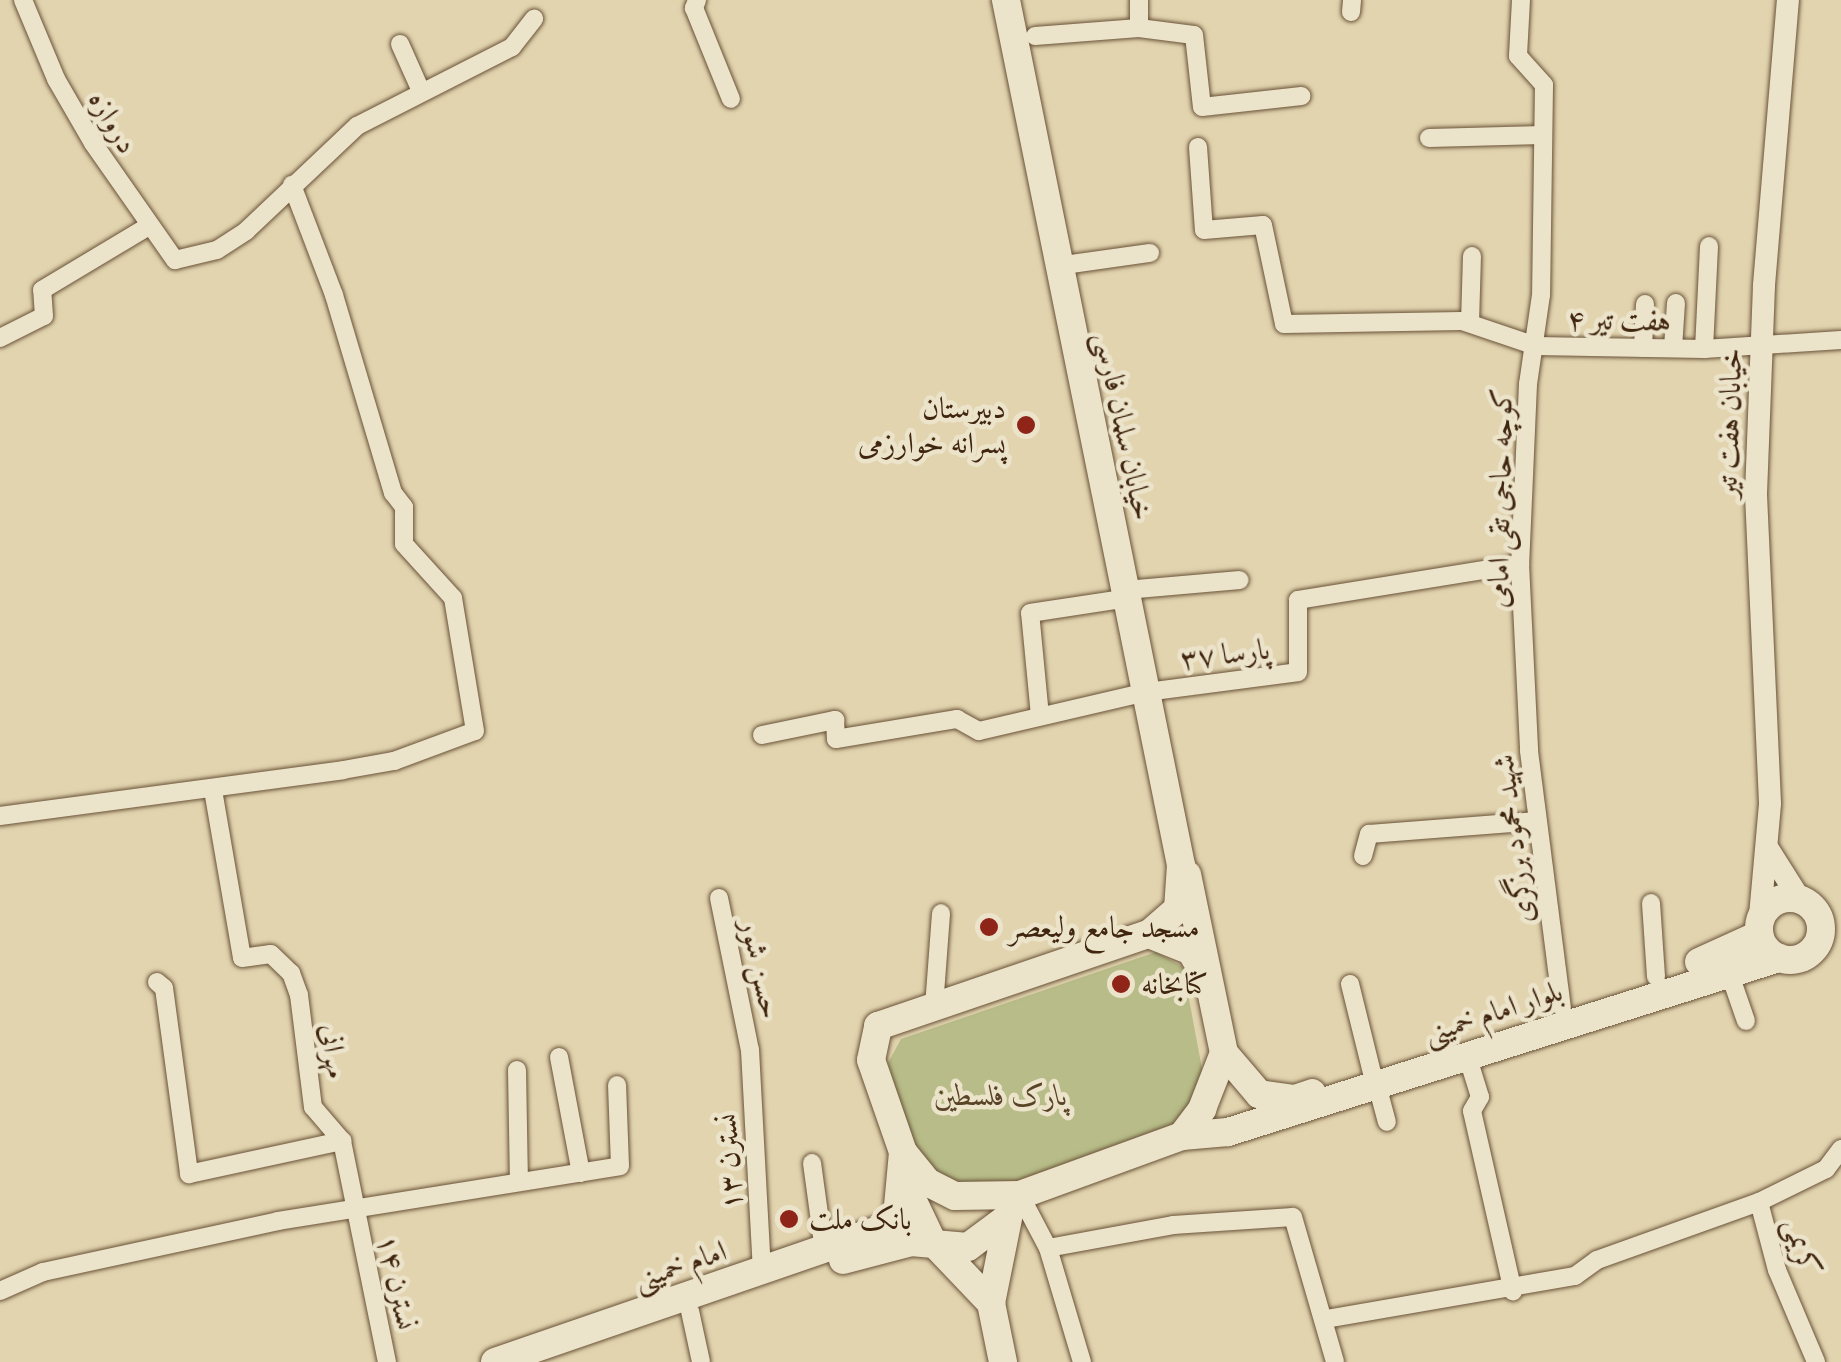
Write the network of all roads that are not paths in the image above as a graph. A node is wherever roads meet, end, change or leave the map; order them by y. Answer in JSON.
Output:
{"nodes":[{"id":1,"x":23,"y":0,"type":"edge"},
{"id":2,"x":697,"y":0,"type":"edge"},
{"id":3,"x":1006,"y":0,"type":"edge"},
{"id":4,"x":1139,"y":0,"type":"edge"},
{"id":5,"x":1521,"y":0,"type":"edge"},
{"id":6,"x":1788,"y":0,"type":"edge"},
{"id":7,"x":534,"y":19,"type":"dead end"},
{"id":8,"x":1139,"y":28,"type":"junction"},
{"id":9,"x":1036,"y":36,"type":"dead end"},
{"id":10,"x":400,"y":44,"type":"dead end"},
{"id":11,"x":421,"y":91,"type":"junction"},
{"id":12,"x":1301,"y":96,"type":"dead end"},
{"id":13,"x":731,"y":99,"type":"dead end"},
{"id":14,"x":1543,"y":135,"type":"junction"},
{"id":15,"x":1429,"y":138,"type":"dead end"},
{"id":16,"x":1198,"y":147,"type":"dead end"},
{"id":17,"x":292,"y":185,"type":"junction"},
{"id":18,"x":149,"y":226,"type":"junction"},
{"id":19,"x":1709,"y":246,"type":"dead end"},
{"id":20,"x":1150,"y":254,"type":"dead end"},
{"id":21,"x":1472,"y":256,"type":"dead end"},
{"id":22,"x":1057,"y":266,"type":"junction"},
{"id":23,"x":1676,"y":303,"type":"dead end"},
{"id":24,"x":1645,"y":304,"type":"dead end"},
{"id":25,"x":1470,"y":322,"type":"junction"},
{"id":26,"x":0,"y":338,"type":"edge"},
{"id":27,"x":1841,"y":340,"type":"edge"},
{"id":28,"x":1537,"y":341,"type":"junction"},
{"id":29,"x":1762,"y":346,"type":"junction"},
{"id":30,"x":1643,"y":348,"type":"junction"},
{"id":31,"x":1674,"y":348,"type":"junction"},
{"id":32,"x":1704,"y":349,"type":"junction"},
{"id":33,"x":1520,"y":564,"type":"junction"},
{"id":34,"x":1240,"y":580,"type":"dead end"},
{"id":35,"x":1127,"y":594,"type":"junction"},
{"id":36,"x":1530,"y":663,"type":"joint"},
{"id":37,"x":1147,"y":692,"type":"junction"},
{"id":38,"x":1040,"y":716,"type":"junction"},
{"id":39,"x":762,"y":736,"type":"dead end"},
{"id":40,"x":213,"y":790,"type":"junction"},
{"id":41,"x":0,"y":816,"type":"edge"},
{"id":42,"x":1537,"y":821,"type":"junction"},
{"id":43,"x":1768,"y":849,"type":"junction"},
{"id":44,"x":1363,"y":856,"type":"dead end"},
{"id":45,"x":1181,"y":865,"type":"junction"},
{"id":46,"x":719,"y":898,"type":"dead end"},
{"id":47,"x":1651,"y":903,"type":"dead end"},
{"id":48,"x":941,"y":913,"type":"dead end"},
{"id":49,"x":1825,"y":921,"type":"edge"},
{"id":50,"x":1758,"y":926,"type":"junction"},
{"id":51,"x":1149,"y":934,"type":"junction"},
{"id":52,"x":1779,"y":958,"type":"junction"},
{"id":53,"x":1728,"y":969,"type":"junction"},
{"id":54,"x":1656,"y":977,"type":"junction"},
{"id":55,"x":156,"y":982,"type":"dead end"},
{"id":56,"x":1350,"y":984,"type":"dead end"},
{"id":57,"x":1212,"y":985,"type":"junction"},
{"id":58,"x":934,"y":1007,"type":"junction"},
{"id":59,"x":1562,"y":1008,"type":"junction"},
{"id":60,"x":1746,"y":1021,"type":"dead end"},
{"id":61,"x":750,"y":1050,"type":"joint"},
{"id":62,"x":1224,"y":1053,"type":"junction"},
{"id":63,"x":1467,"y":1055,"type":"junction"},
{"id":64,"x":559,"y":1056,"type":"dead end"},
{"id":65,"x":518,"y":1070,"type":"dead end"},
{"id":66,"x":1375,"y":1079,"type":"junction"},
{"id":67,"x":617,"y":1085,"type":"dead end"},
{"id":68,"x":1387,"y":1122,"type":"dead end"},
{"id":69,"x":1182,"y":1136,"type":"junction"},
{"id":70,"x":342,"y":1141,"type":"junction"},
{"id":71,"x":1841,"y":1149,"type":"edge"},
{"id":72,"x":903,"y":1152,"type":"junction"},
{"id":73,"x":812,"y":1164,"type":"dead end"},
{"id":74,"x":581,"y":1172,"type":"junction"},
{"id":75,"x":519,"y":1182,"type":"junction"},
{"id":76,"x":904,"y":1182,"type":"junction"},
{"id":77,"x":1760,"y":1202,"type":"junction"},
{"id":78,"x":1013,"y":1206,"type":"junction"},
{"id":79,"x":354,"y":1214,"type":"junction"},
{"id":80,"x":922,"y":1242,"type":"junction"},
{"id":81,"x":1048,"y":1248,"type":"junction"},
{"id":82,"x":824,"y":1251,"type":"junction"},
{"id":83,"x":762,"y":1272,"type":"junction"},
{"id":84,"x":0,"y":1290,"type":"edge"},
{"id":85,"x":1513,"y":1291,"type":"junction"},
{"id":86,"x":991,"y":1303,"type":"junction"},
{"id":87,"x":690,"y":1311,"type":"junction"},
{"id":88,"x":1326,"y":1319,"type":"junction"},
{"id":89,"x":1082,"y":1361,"type":"edge"},
{"id":90,"x":387,"y":1362,"type":"edge"},
{"id":91,"x":495,"y":1362,"type":"edge"},
{"id":92,"x":539,"y":1362,"type":"edge"},
{"id":93,"x":701,"y":1362,"type":"edge"},
{"id":94,"x":1004,"y":1362,"type":"edge"},
{"id":95,"x":1074,"y":1362,"type":"edge"},
{"id":96,"x":1335,"y":1362,"type":"edge"},
{"id":97,"x":1816,"y":1362,"type":"edge"}],
"edges":[{"from":1,"to":18,"type":"street","name":"دروازه"},
{"from":2,"to":13,"type":"street"},
{"from":3,"to":22,"type":"main road","name":"خیابان سلمان فارسی"},
{"from":4,"to":8,"type":"street"},
{"from":5,"to":14,"type":"street","name":"کوچه حاجی تقی امامی"},
{"from":6,"to":29,"type":"street","name":"خیابان هفت تیر"},
{"from":7,"to":11,"type":"street"},
{"from":8,"to":9,"type":"street"},
{"from":8,"to":12,"type":"street"},
{"from":10,"to":11,"type":"street"},
{"from":11,"to":17,"type":"street"},
{"from":14,"to":15,"type":"street"},
{"from":14,"to":28,"type":"street","name":"کوچه حاجی تقی امامی"},
{"from":16,"to":25,"type":"street"},
{"from":17,"to":18,"type":"street","name":"دروازه"},
{"from":17,"to":40,"type":"street"},
{"from":18,"to":26,"type":"street"},
{"from":19,"to":32,"type":"street"},
{"from":20,"to":22,"type":"street"},
{"from":21,"to":25,"type":"street"},
{"from":22,"to":35,"type":"main road","name":"خیابان سلمان فارسی"},
{"from":23,"to":31,"type":"street"},
{"from":24,"to":30,"type":"street"},
{"from":25,"to":28,"type":"street","name":"هفت تیر ۴"},
{"from":27,"to":29,"type":"street","name":"هفت تیر ۴"},
{"from":28,"to":30,"type":"street","name":"هفت تیر ۴"},
{"from":28,"to":33,"type":"street","name":"کوچه حاجی تقی امامی"},
{"from":29,"to":32,"type":"street","name":"هفت تیر ۴"},
{"from":29,"to":43,"type":"street","name":"خیابان هفت تیر"},
{"from":30,"to":31,"type":"street","name":"هفت تیر ۴"},
{"from":31,"to":32,"type":"street","name":"هفت تیر ۴"},
{"from":33,"to":36,"type":"street","name":"کوچه حاجی تقی امامی"},
{"from":33,"to":37,"type":"street","name":"پارسا ۳۷"},
{"from":34,"to":35,"type":"street"},
{"from":35,"to":37,"type":"main road","name":"خیابان سلمان فارسی"},
{"from":35,"to":38,"type":"street"},
{"from":36,"to":42,"type":"street","name":"شهید محمود برزگری"},
{"from":37,"to":38,"type":"street"},
{"from":37,"to":45,"type":"main road","name":"خیابان سلمان فارسی"},
{"from":38,"to":39,"type":"street"},
{"from":40,"to":41,"type":"street"},
{"from":40,"to":70,"type":"street","name":"مهرانی"},
{"from":42,"to":44,"type":"street"},
{"from":42,"to":59,"type":"street","name":"شهید محمود برزگری"},
{"from":43,"to":49,"type":"street"},
{"from":43,"to":50,"type":"street","name":"خیابان هفت تیر"},
{"from":45,"to":51,"type":"main road"},
{"from":45,"to":57,"type":"main road"},
{"from":46,"to":61,"type":"street","name":"حسن شور"},
{"from":47,"to":54,"type":"street"},
{"from":48,"to":58,"type":"street"},
{"from":49,"to":50,"type":"main road","name":"بلوار امام خمینی"},
{"from":49,"to":52,"type":"main road","name":"بلوار امام خمینی"},
{"from":50,"to":52,"type":"main road"},
{"from":50,"to":54,"type":"main road","name":"بلوار امام خمینی"},
{"from":51,"to":57,"type":"main road"},
{"from":51,"to":58,"type":"main road"},
{"from":52,"to":53,"type":"main road","name":"بلوار امام خمینی"},
{"from":53,"to":60,"type":"street"},
{"from":53,"to":63,"type":"main road","name":"بلوار امام خمینی"},
{"from":54,"to":59,"type":"main road","name":"بلوار امام خمینی"},
{"from":55,"to":70,"type":"street"},
{"from":56,"to":66,"type":"street"},
{"from":57,"to":62,"type":"main road"},
{"from":58,"to":72,"type":"main road"},
{"from":59,"to":66,"type":"main road","name":"بلوار امام خمینی"},
{"from":61,"to":83,"type":"street","name":"نسترن ۱۳"},
{"from":62,"to":66,"type":"main road","name":"بلوار امام خمینی"},
{"from":62,"to":69,"type":"main road"},
{"from":63,"to":66,"type":"main road","name":"بلوار امام خمینی"},
{"from":63,"to":85,"type":"street"},
{"from":64,"to":74,"type":"street"},
{"from":65,"to":75,"type":"street"},
{"from":66,"to":68,"type":"street"},
{"from":66,"to":69,"type":"main road","name":"بلوار امام خمینی"},
{"from":67,"to":74,"type":"street"},
{"from":69,"to":78,"type":"main road","name":"بلوار امام خمینی"},
{"from":70,"to":79,"type":"street","name":"مهرانی"},
{"from":71,"to":77,"type":"street"},
{"from":72,"to":76,"type":"main road"},
{"from":72,"to":78,"type":"main road"},
{"from":73,"to":82,"type":"street"},
{"from":74,"to":75,"type":"street"},
{"from":75,"to":79,"type":"street"},
{"from":76,"to":80,"type":"main road"},
{"from":76,"to":82,"type":"main road","name":"امام خمینی"},
{"from":77,"to":85,"type":"street"},
{"from":77,"to":97,"type":"street","name":"کریمی"},
{"from":78,"to":80,"type":"main road","name":"امام خمینی"},
{"from":78,"to":81,"type":"street"},
{"from":78,"to":86,"type":"main road"},
{"from":79,"to":84,"type":"street"},
{"from":79,"to":90,"type":"street","name":"نسترن ۱۴"},
{"from":80,"to":86,"type":"main road"},
{"from":80,"to":87,"type":"main road","name":"امام خمینی"},
{"from":81,"to":88,"type":"street"},
{"from":81,"to":89,"type":"street"},
{"from":82,"to":83,"type":"main road","name":"امام خمینی"},
{"from":83,"to":91,"type":"main road","name":"امام خمینی"},
{"from":85,"to":88,"type":"street"},
{"from":86,"to":94,"type":"main road"},
{"from":87,"to":92,"type":"main road","name":"امام خمینی"},
{"from":87,"to":93,"type":"street"},
{"from":88,"to":96,"type":"street"},
{"from":89,"to":95,"type":"street"}]}
